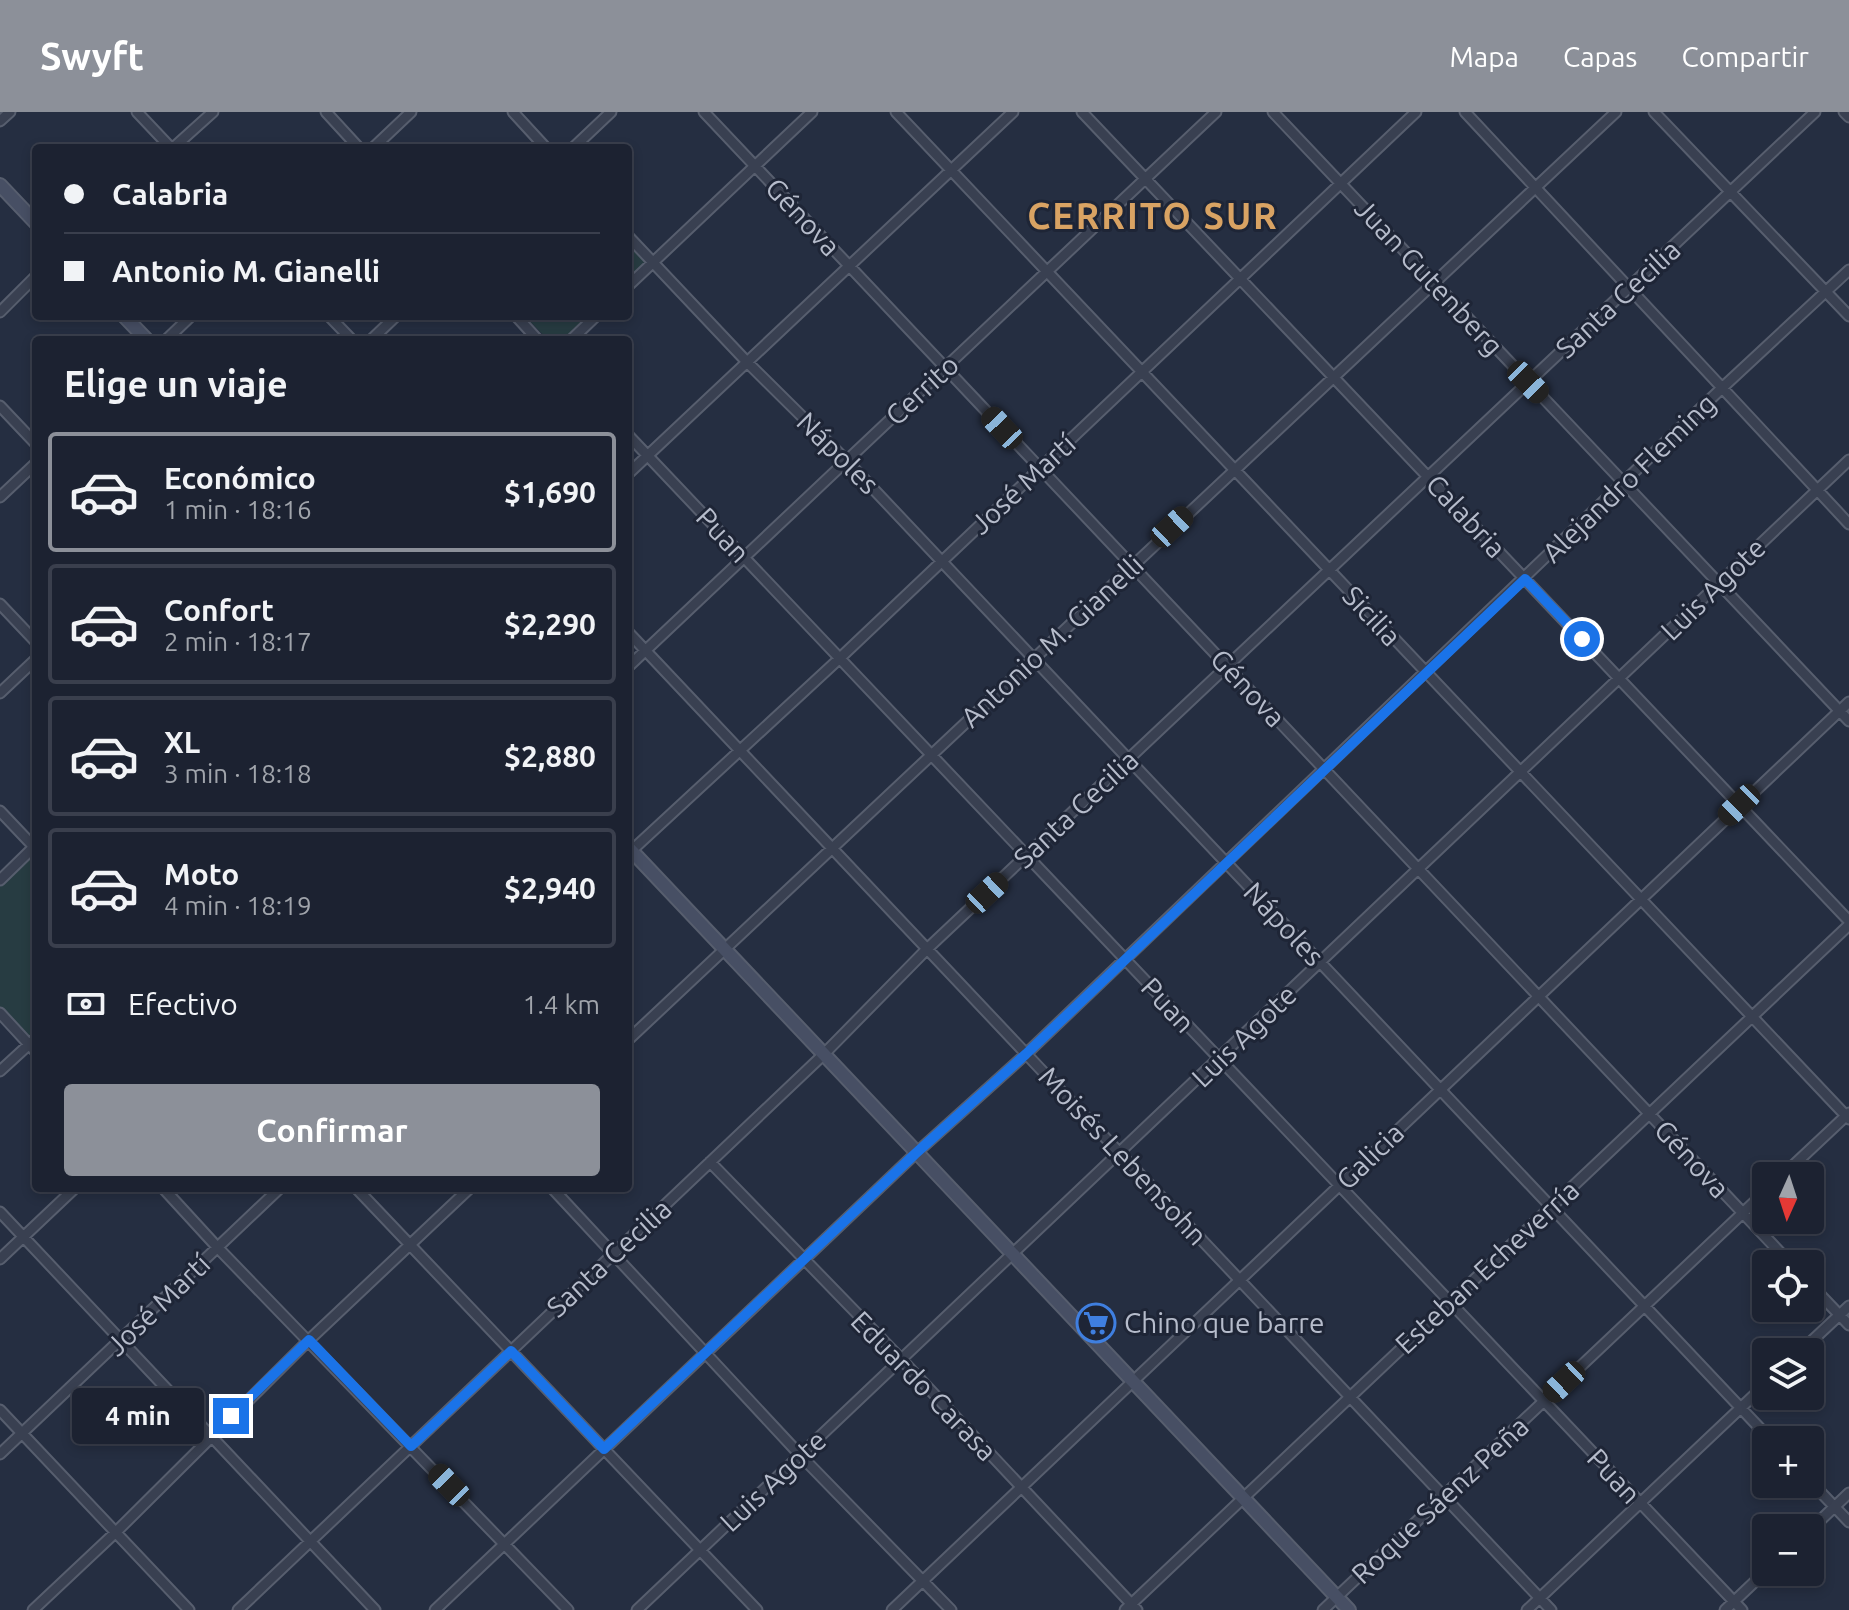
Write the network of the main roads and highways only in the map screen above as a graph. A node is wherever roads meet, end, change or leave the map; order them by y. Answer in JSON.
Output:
{"nodes":[{"id":1,"x":0,"y":185,"type":"edge"},
{"id":2,"x":32,"y":219,"type":"edge"},
{"id":3,"x":128,"y":320,"type":"edge"},
{"id":4,"x":143,"y":336,"type":"edge"},
{"id":5,"x":632,"y":854,"type":"edge"},
{"id":6,"x":1349,"y":1610,"type":"edge"}],
"edges":[{"from":1,"to":2,"type":"main road"},
{"from":3,"to":4,"type":"main road"},
{"from":5,"to":6,"type":"main road"}]}
